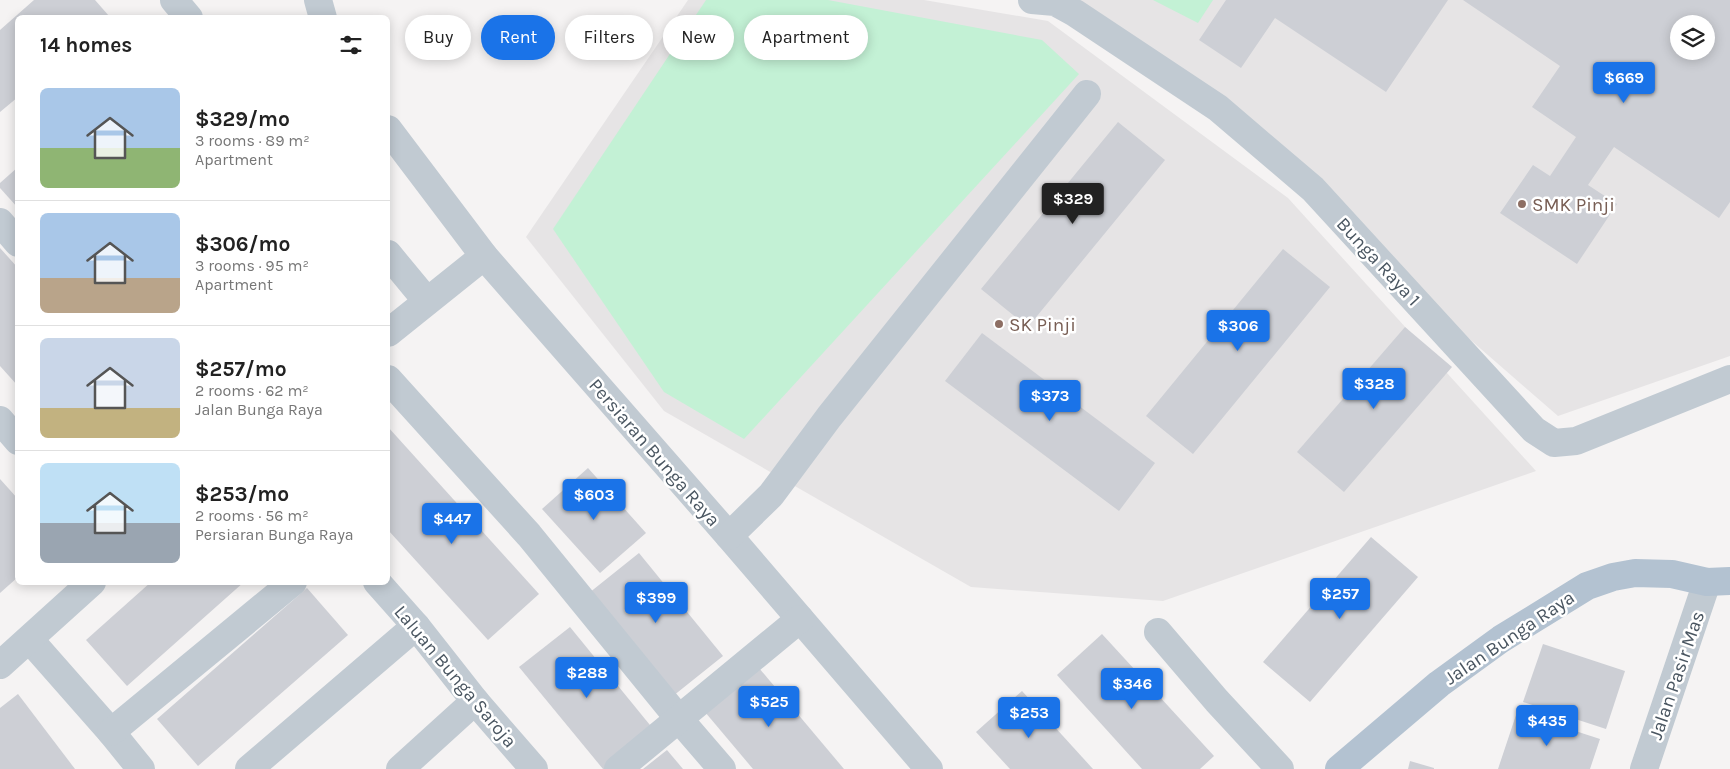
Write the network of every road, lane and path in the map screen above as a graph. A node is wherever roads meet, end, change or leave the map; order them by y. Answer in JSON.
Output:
{"nodes":[{"id":1,"x":174,"y":0,"type":"edge"},
{"id":2,"x":318,"y":0,"type":"edge"},
{"id":3,"x":1032,"y":0,"type":"edge"},
{"id":4,"x":186,"y":15,"type":"edge"},
{"id":5,"x":322,"y":15,"type":"edge"},
{"id":6,"x":1087,"y":94,"type":"dead end"},
{"id":7,"x":390,"y":132,"type":"edge"},
{"id":8,"x":0,"y":222,"type":"edge"},
{"id":9,"x":15,"y":240,"type":"edge"},
{"id":10,"x":390,"y":256,"type":"edge"},
{"id":11,"x":484,"y":256,"type":"junction"},
{"id":12,"x":426,"y":300,"type":"junction"},
{"id":13,"x":390,"y":330,"type":"edge"},
{"id":14,"x":1730,"y":379,"type":"edge"},
{"id":15,"x":390,"y":381,"type":"edge"},
{"id":16,"x":0,"y":420,"type":"edge"},
{"id":17,"x":15,"y":438,"type":"edge"},
{"id":18,"x":729,"y":536,"type":"junction"},
{"id":19,"x":1719,"y":581,"type":"edge"},
{"id":20,"x":89,"y":585,"type":"edge"},
{"id":21,"x":289,"y":585,"type":"edge"},
{"id":22,"x":380,"y":585,"type":"edge"},
{"id":23,"x":1730,"y":600,"type":"edge"},
{"id":24,"x":800,"y":619,"type":"junction"},
{"id":25,"x":416,"y":626,"type":"junction"},
{"id":26,"x":1158,"y":632,"type":"dead end"},
{"id":27,"x":30,"y":640,"type":"junction"},
{"id":28,"x":0,"y":665,"type":"edge"},
{"id":29,"x":475,"y":701,"type":"junction"},
{"id":30,"x":679,"y":720,"type":"junction"},
{"id":31,"x":111,"y":732,"type":"junction"},
{"id":32,"x":141,"y":769,"type":"edge"},
{"id":33,"x":249,"y":769,"type":"edge"},
{"id":34,"x":400,"y":769,"type":"edge"},
{"id":35,"x":534,"y":769,"type":"edge"},
{"id":36,"x":618,"y":769,"type":"edge"},
{"id":37,"x":722,"y":769,"type":"edge"},
{"id":38,"x":930,"y":769,"type":"edge"},
{"id":39,"x":1280,"y":769,"type":"edge"},
{"id":40,"x":1339,"y":769,"type":"edge"},
{"id":41,"x":1644,"y":769,"type":"edge"}],
"edges":[{"from":1,"to":4,"type":"street"},
{"from":2,"to":5,"type":"street"},
{"from":3,"to":14,"type":"street","name":"Bunga Raya 1"},
{"from":6,"to":18,"type":"street"},
{"from":7,"to":11,"type":"street","name":"Persiaran Bunga Raya"},
{"from":8,"to":9,"type":"street"},
{"from":10,"to":12,"type":"street"},
{"from":11,"to":12,"type":"street"},
{"from":11,"to":18,"type":"street","name":"Persiaran Bunga Raya"},
{"from":12,"to":13,"type":"street"},
{"from":15,"to":30,"type":"street"},
{"from":16,"to":17,"type":"street"},
{"from":18,"to":24,"type":"street","name":"Persiaran Bunga Raya"},
{"from":19,"to":23,"type":"main road","name":"Jalan Bunga Raya"},
{"from":19,"to":40,"type":"main road","name":"Jalan Bunga Raya"},
{"from":19,"to":41,"type":"street","name":"Jalan Pasir Mas"},
{"from":20,"to":27,"type":"street"},
{"from":21,"to":31,"type":"street"},
{"from":22,"to":25,"type":"street","name":"Laluan Bunga Saroja"},
{"from":24,"to":30,"type":"street"},
{"from":24,"to":38,"type":"street","name":"Persiaran Bunga Raya"},
{"from":25,"to":29,"type":"street","name":"Laluan Bunga Saroja"},
{"from":25,"to":33,"type":"street"},
{"from":26,"to":39,"type":"street"},
{"from":27,"to":28,"type":"street"},
{"from":27,"to":31,"type":"street"},
{"from":29,"to":34,"type":"street"},
{"from":29,"to":35,"type":"street","name":"Laluan Bunga Saroja"},
{"from":30,"to":36,"type":"street"},
{"from":30,"to":37,"type":"street"},
{"from":31,"to":32,"type":"street"}]}
